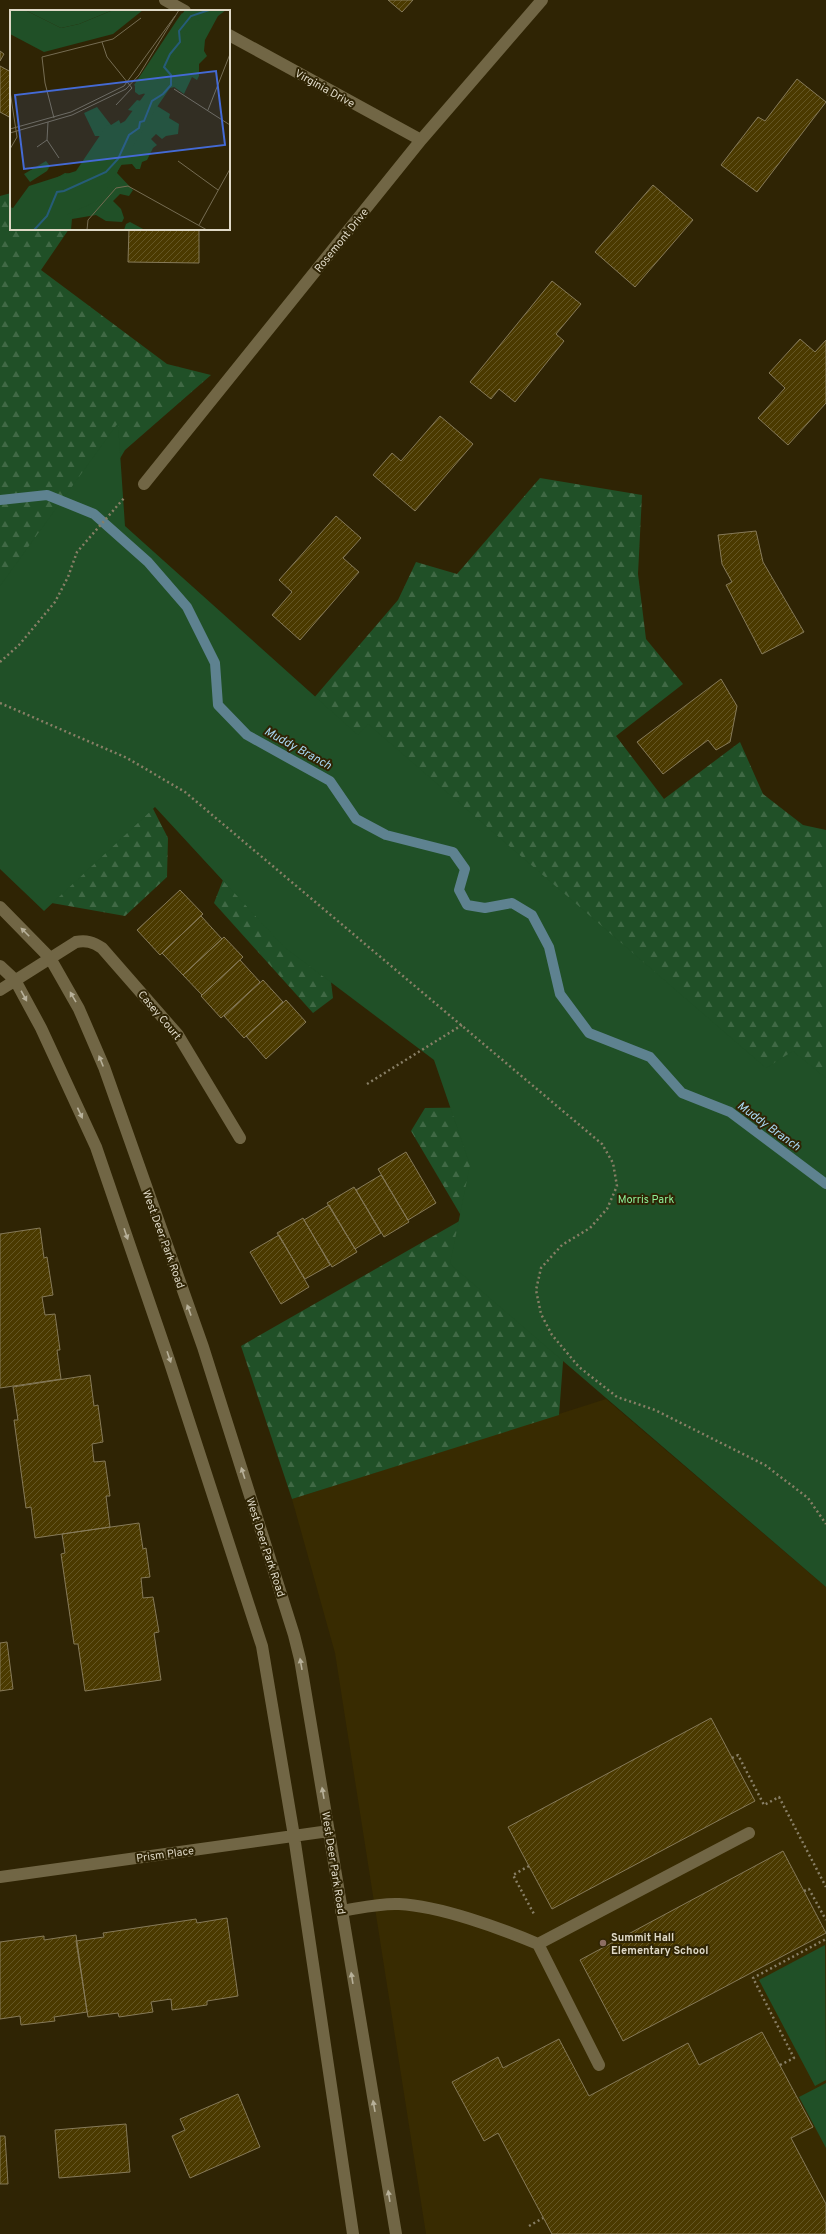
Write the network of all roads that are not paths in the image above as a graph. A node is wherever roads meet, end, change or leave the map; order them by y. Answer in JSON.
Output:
{"nodes":[{"id":1,"x":165,"y":0,"type":"edge"},
{"id":2,"x":542,"y":0,"type":"edge"},
{"id":3,"x":183,"y":10,"type":"edge"},
{"id":4,"x":230,"y":36,"type":"edge"},
{"id":5,"x":421,"y":140,"type":"junction"},
{"id":6,"x":144,"y":484,"type":"dead end"},
{"id":7,"x":0,"y":907,"type":"edge"},
{"id":8,"x":50,"y":958,"type":"junction"},
{"id":9,"x":0,"y":966,"type":"edge"},
{"id":10,"x":15,"y":980,"type":"junction"},
{"id":11,"x":0,"y":990,"type":"edge"},
{"id":12,"x":240,"y":1138,"type":"dead end"},
{"id":13,"x":329,"y":1831,"type":"junction"},
{"id":14,"x":749,"y":1834,"type":"dead end"},
{"id":15,"x":294,"y":1836,"type":"junction"},
{"id":16,"x":0,"y":1878,"type":"edge"},
{"id":17,"x":341,"y":1911,"type":"junction"},
{"id":18,"x":542,"y":1942,"type":"junction"},
{"id":19,"x":599,"y":2064,"type":"dead end"},
{"id":20,"x":353,"y":2234,"type":"edge"},
{"id":21,"x":396,"y":2234,"type":"edge"}],
"edges":[{"from":1,"to":3,"type":"street"},
{"from":2,"to":5,"type":"street","name":"Rosemont Drive"},
{"from":4,"to":5,"type":"street","name":"Virginia Drive"},
{"from":5,"to":6,"type":"street","name":"Rosemont Drive"},
{"from":8,"to":7,"type":"street","name":"West Deer Park Road","one_way":true},
{"from":8,"to":10,"type":"street","name":"Casey Court"},
{"from":8,"to":12,"type":"street","name":"Casey Court"},
{"from":13,"to":8,"type":"street","name":"West Deer Park Road","one_way":true},
{"from":9,"to":10,"type":"street"},
{"from":10,"to":11,"type":"street","name":"Casey Court"},
{"from":10,"to":15,"type":"street","one_way":true},
{"from":13,"to":15,"type":"street","name":"Prism Place"},
{"from":13,"to":17,"type":"street","name":"West Deer Park Road"},
{"from":14,"to":18,"type":"street"},
{"from":15,"to":16,"type":"street","name":"Prism Place"},
{"from":15,"to":20,"type":"street"},
{"from":17,"to":18,"type":"street"},
{"from":21,"to":17,"type":"street","name":"West Deer Park Road","one_way":true},
{"from":18,"to":19,"type":"street"}]}
